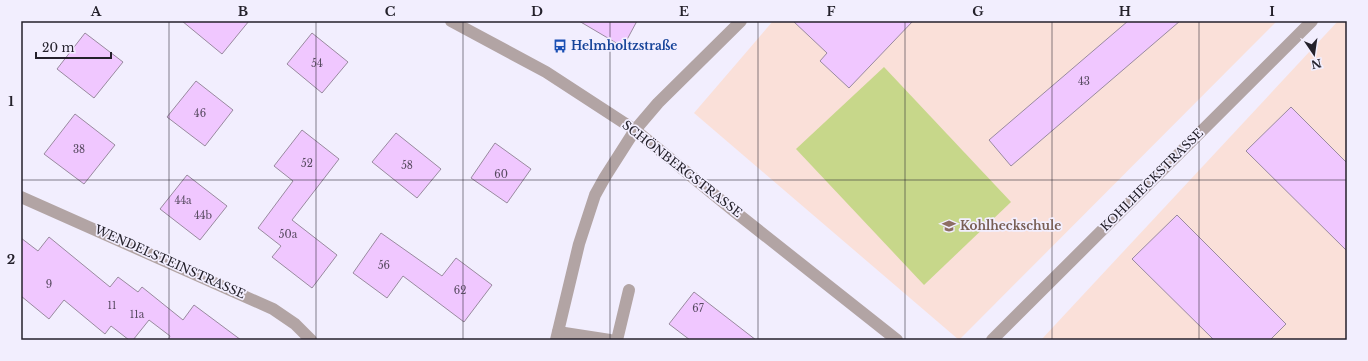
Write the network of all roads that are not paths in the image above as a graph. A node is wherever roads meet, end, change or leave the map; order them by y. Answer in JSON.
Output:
{"nodes":[{"id":1,"x":451,"y":21,"type":"edge"},
{"id":2,"x":741,"y":21,"type":"edge"},
{"id":3,"x":1312,"y":21,"type":"edge"},
{"id":4,"x":635,"y":130,"type":"junction"},
{"id":5,"x":21,"y":197,"type":"edge"},
{"id":6,"x":629,"y":290,"type":"dead end"},
{"id":7,"x":557,"y":336,"type":"edge"},
{"id":8,"x":311,"y":340,"type":"edge"},
{"id":9,"x":610,"y":340,"type":"edge"},
{"id":10,"x":617,"y":340,"type":"edge"},
{"id":11,"x":898,"y":340,"type":"edge"},
{"id":12,"x":992,"y":340,"type":"edge"}],
"edges":[{"from":1,"to":4,"type":"street","name":"SCHÖNBERGSTRASSE"},
{"from":2,"to":4,"type":"street"},
{"from":3,"to":12,"type":"street","name":"KOHLHECKSTRASSE"},
{"from":4,"to":7,"type":"street"},
{"from":4,"to":11,"type":"street","name":"SCHÖNBERGSTRASSE"},
{"from":5,"to":8,"type":"street","name":"WENDELSTEINSTRASSE"},
{"from":6,"to":10,"type":"street"},
{"from":7,"to":9,"type":"street"}]}
